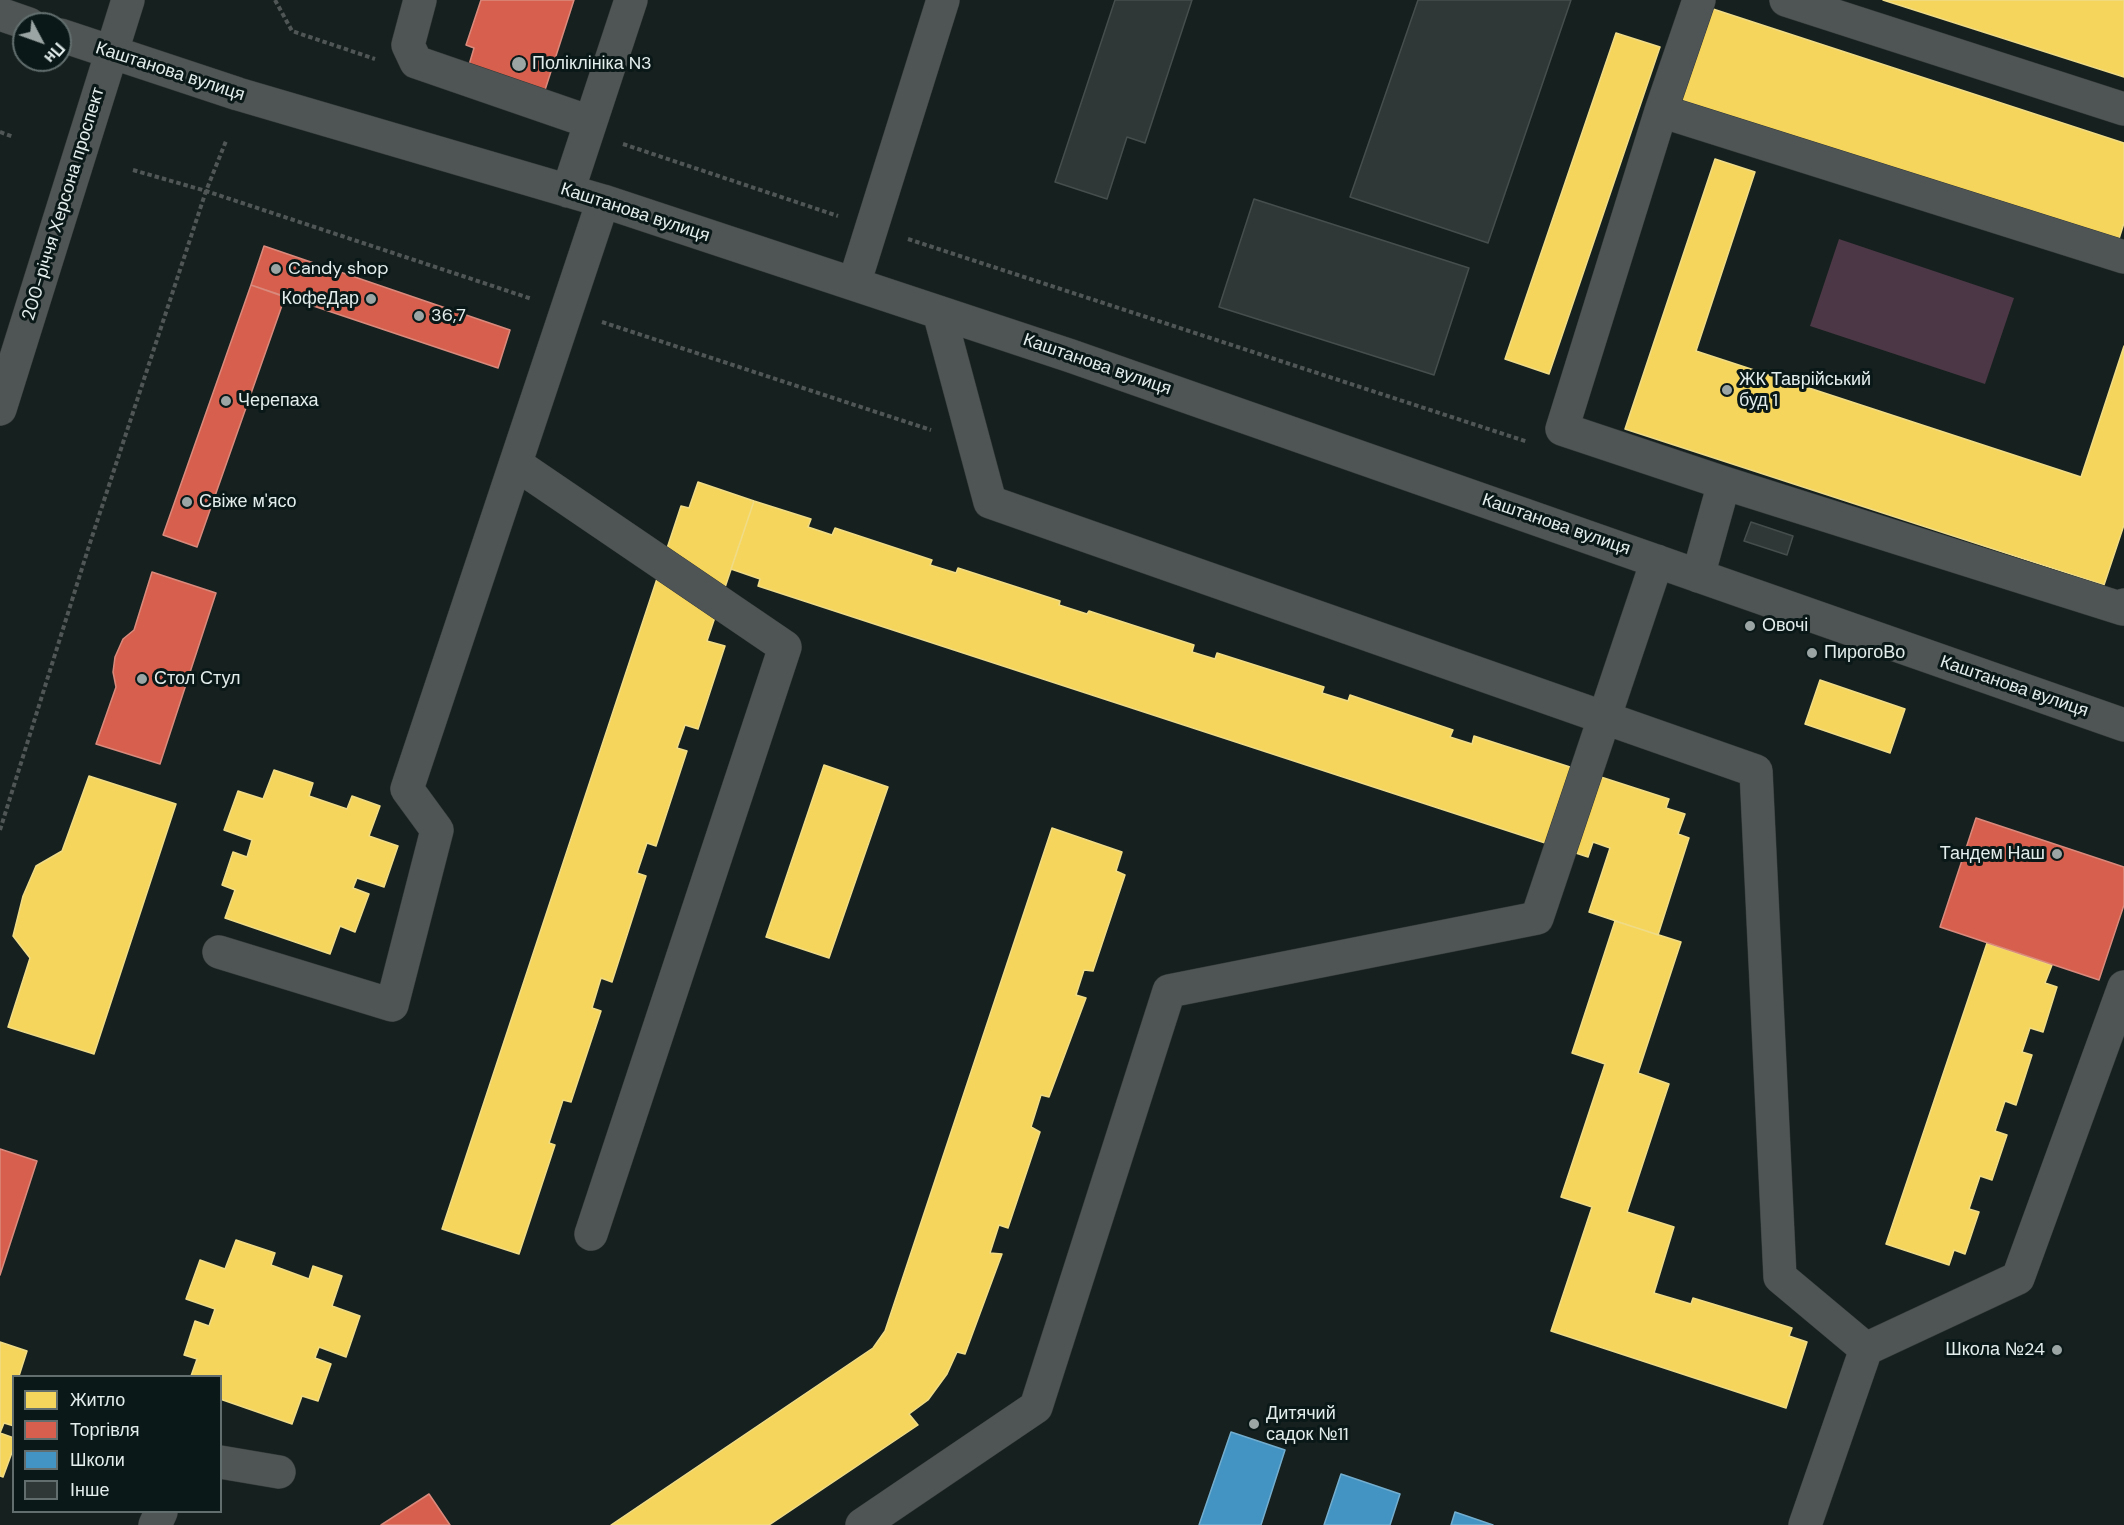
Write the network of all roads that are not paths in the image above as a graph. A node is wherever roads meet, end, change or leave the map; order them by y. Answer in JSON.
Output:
{"nodes":[{"id":1,"x":128,"y":0,"type":"edge"},
{"id":2,"x":420,"y":0,"type":"edge"},
{"id":3,"x":632,"y":0,"type":"edge"},
{"id":4,"x":943,"y":0,"type":"edge"},
{"id":5,"x":1699,"y":0,"type":"edge"},
{"id":6,"x":1786,"y":0,"type":"edge"},
{"id":7,"x":72,"y":39,"type":"edge"},
{"id":8,"x":110,"y":53,"type":"junction"},
{"id":9,"x":2124,"y":109,"type":"edge"},
{"id":10,"x":1661,"y":111,"type":"junction"},
{"id":11,"x":588,"y":127,"type":"junction"},
{"id":12,"x":568,"y":191,"type":"junction"},
{"id":13,"x":603,"y":201,"type":"junction"},
{"id":14,"x":2124,"y":257,"type":"edge"},
{"id":15,"x":854,"y":284,"type":"junction"},
{"id":16,"x":939,"y":312,"type":"junction"},
{"id":17,"x":0,"y":409,"type":"edge"},
{"id":18,"x":516,"y":464,"type":"junction"},
{"id":19,"x":1724,"y":483,"type":"junction"},
{"id":20,"x":1657,"y":561,"type":"junction"},
{"id":21,"x":1698,"y":576,"type":"junction"},
{"id":22,"x":2124,"y":605,"type":"edge"},
{"id":23,"x":1604,"y":718,"type":"junction"},
{"id":24,"x":2124,"y":725,"type":"edge"},
{"id":25,"x":219,"y":952,"type":"dead end"},
{"id":26,"x":2124,"y":987,"type":"edge"},
{"id":27,"x":591,"y":1234,"type":"dead end"},
{"id":28,"x":1866,"y":1349,"type":"junction"},
{"id":29,"x":222,"y":1462,"type":"edge"},
{"id":30,"x":279,"y":1472,"type":"dead end"},
{"id":31,"x":862,"y":1525,"type":"edge"},
{"id":32,"x":1805,"y":1525,"type":"edge"}],
"edges":[{"from":1,"to":8,"type":"street","name":"200-річчя Херсона проспект"},
{"from":2,"to":11,"type":"street"},
{"from":3,"to":11,"type":"street"},
{"from":4,"to":15,"type":"street"},
{"from":5,"to":10,"type":"street"},
{"from":6,"to":9,"type":"street"},
{"from":7,"to":8,"type":"street","name":"Каштанова вулиця"},
{"from":8,"to":12,"type":"street","name":"Каштанова вулиця"},
{"from":8,"to":17,"type":"street","name":"200-річчя Херсона проспект"},
{"from":10,"to":14,"type":"street"},
{"from":10,"to":19,"type":"street"},
{"from":11,"to":12,"type":"street"},
{"from":12,"to":13,"type":"street","name":"Каштанова вулиця"},
{"from":13,"to":15,"type":"street","name":"Каштанова вулиця"},
{"from":13,"to":18,"type":"street"},
{"from":15,"to":16,"type":"street","name":"Каштанова вулиця"},
{"from":16,"to":20,"type":"street","name":"Каштанова вулиця"},
{"from":16,"to":23,"type":"street"},
{"from":18,"to":25,"type":"street"},
{"from":18,"to":27,"type":"street"},
{"from":19,"to":21,"type":"street"},
{"from":19,"to":22,"type":"street"},
{"from":20,"to":21,"type":"street","name":"Каштанова вулиця"},
{"from":20,"to":23,"type":"street"},
{"from":21,"to":24,"type":"street","name":"Каштанова вулиця"},
{"from":23,"to":28,"type":"street"},
{"from":23,"to":31,"type":"street"},
{"from":26,"to":28,"type":"street"},
{"from":28,"to":32,"type":"street"},
{"from":29,"to":30,"type":"street"}]}
